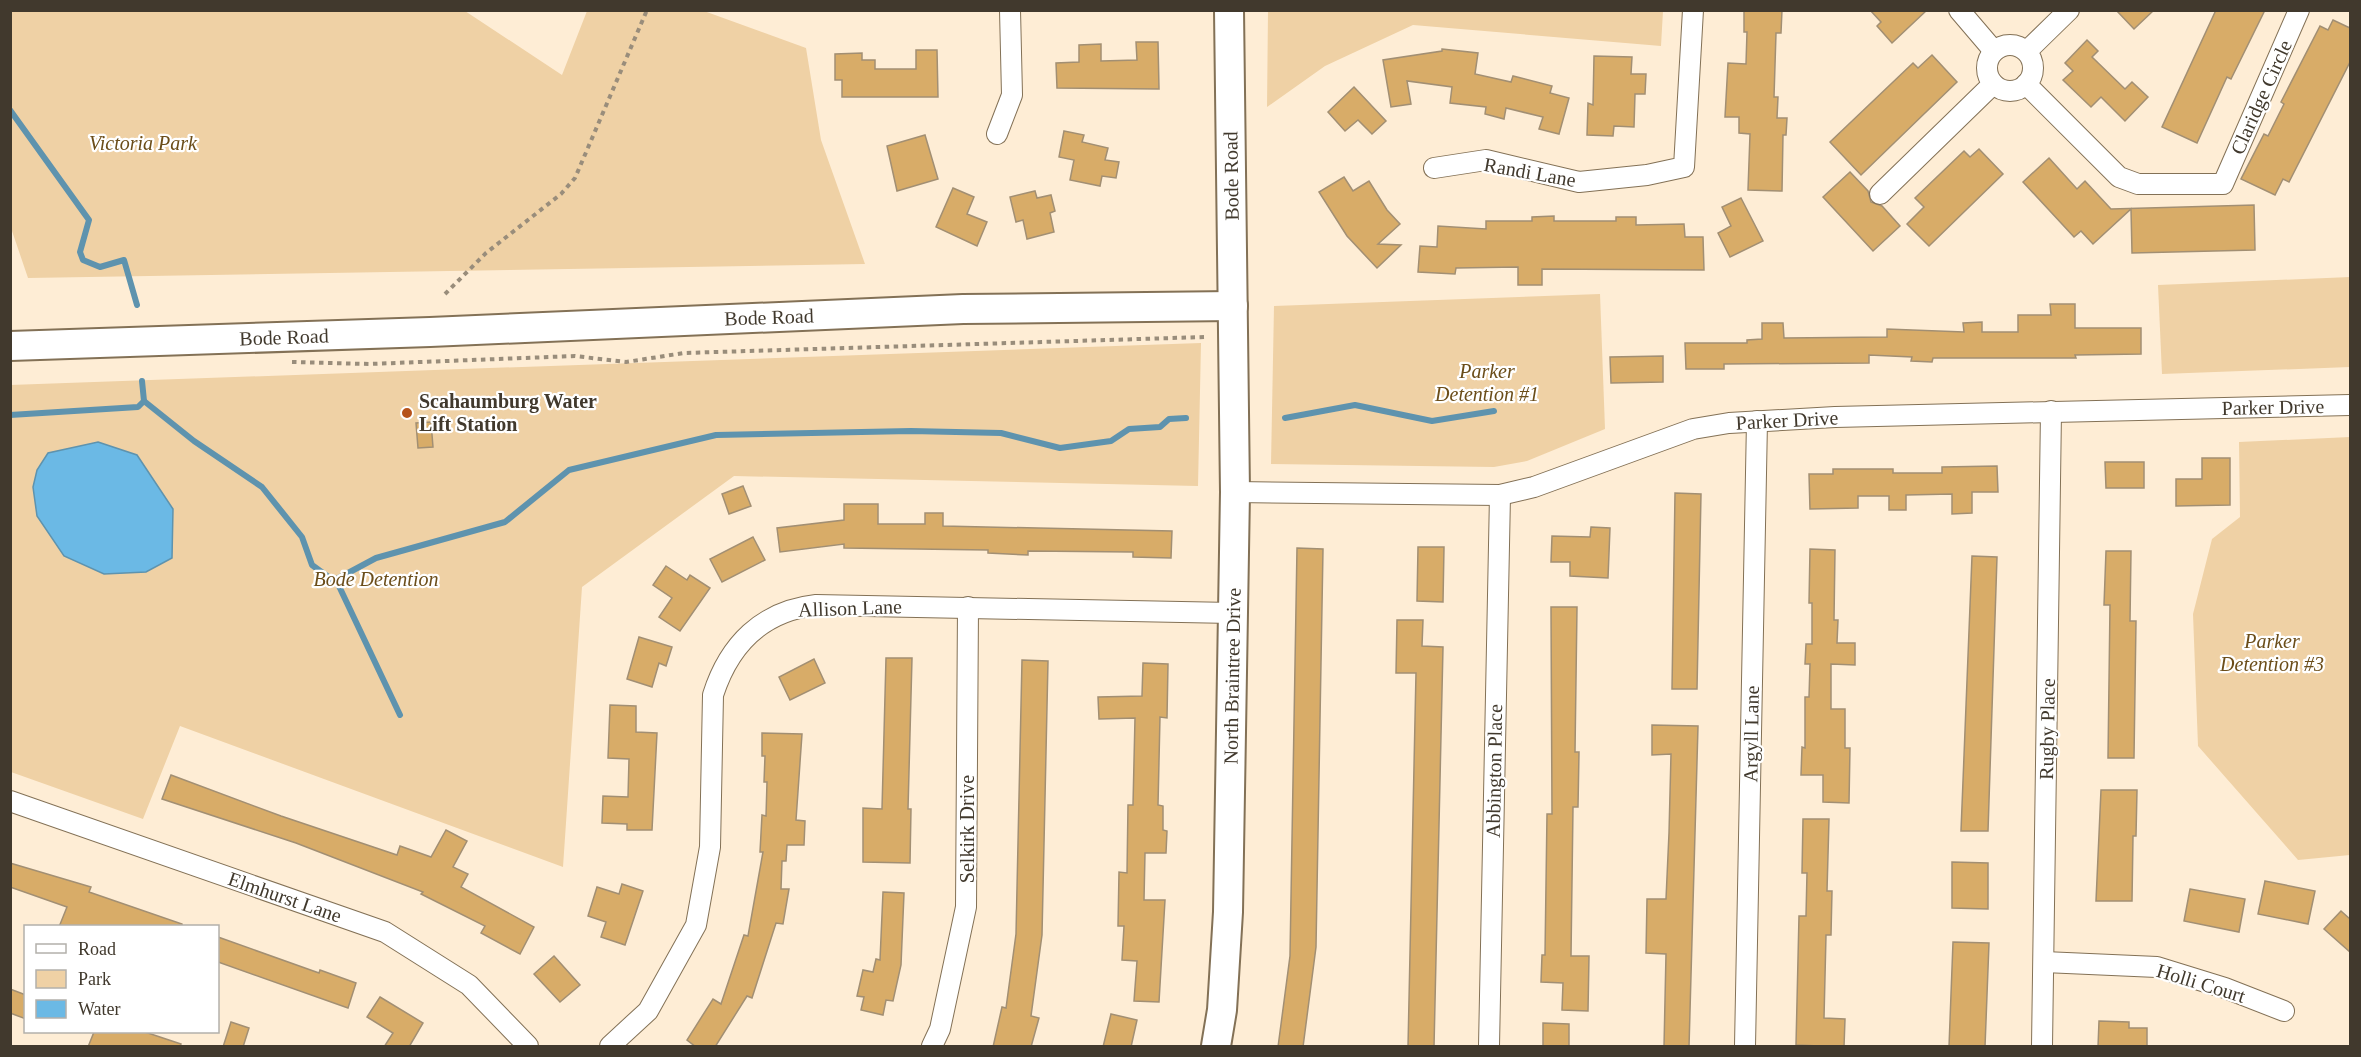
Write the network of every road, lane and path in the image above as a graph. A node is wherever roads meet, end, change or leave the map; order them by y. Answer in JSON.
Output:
{"nodes":[{"id":1,"x":647,"y":10,"type":"edge"},
{"id":2,"x":1010,"y":10,"type":"edge"},
{"id":3,"x":1229,"y":10,"type":"edge"},
{"id":4,"x":1693,"y":10,"type":"edge"},
{"id":5,"x":1959,"y":10,"type":"edge"},
{"id":6,"x":2068,"y":10,"type":"edge"},
{"id":7,"x":2299,"y":10,"type":"edge"},
{"id":8,"x":1994,"y":51,"type":"junction"},
{"id":9,"x":2027,"y":51,"type":"junction"},
{"id":10,"x":1993,"y":84,"type":"junction"},
{"id":11,"x":2026,"y":84,"type":"junction"},
{"id":12,"x":997,"y":134,"type":"dead end"},
{"id":13,"x":1434,"y":168,"type":"dead end"},
{"id":14,"x":1880,"y":194,"type":"dead end"},
{"id":15,"x":445,"y":294,"type":"dead end"},
{"id":16,"x":1233,"y":306,"type":"junction"},
{"id":17,"x":1205,"y":337,"type":"dead end"},
{"id":18,"x":10,"y":346,"type":"edge"},
{"id":19,"x":283,"y":361,"type":"dead end"},
{"id":20,"x":2350,"y":405,"type":"edge"},
{"id":21,"x":2051,"y":411,"type":"junction"},
{"id":22,"x":1757,"y":421,"type":"junction"},
{"id":23,"x":1235,"y":492,"type":"junction"},
{"id":24,"x":1500,"y":495,"type":"junction"},
{"id":25,"x":968,"y":607,"type":"junction"},
{"id":26,"x":1232,"y":613,"type":"junction"},
{"id":27,"x":10,"y":801,"type":"edge"},
{"id":28,"x":2044,"y":962,"type":"junction"},
{"id":29,"x":2284,"y":1011,"type":"dead end"},
{"id":30,"x":528,"y":1047,"type":"edge"},
{"id":31,"x":610,"y":1047,"type":"edge"},
{"id":32,"x":932,"y":1047,"type":"edge"},
{"id":33,"x":1216,"y":1047,"type":"edge"},
{"id":34,"x":1489,"y":1047,"type":"edge"},
{"id":35,"x":1745,"y":1047,"type":"edge"},
{"id":36,"x":2042,"y":1047,"type":"edge"}],
"edges":[{"from":1,"to":15,"type":"path"},
{"from":2,"to":12,"type":"street"},
{"from":3,"to":16,"type":"street","name":"Bode Road"},
{"from":4,"to":13,"type":"street","name":"Randi Lane"},
{"from":5,"to":8,"type":"street"},
{"from":6,"to":9,"type":"street"},
{"from":7,"to":11,"type":"street","name":"Claridge Circle"},
{"from":8,"to":9,"type":"street"},
{"from":8,"to":10,"type":"street"},
{"from":9,"to":11,"type":"street"},
{"from":10,"to":11,"type":"street"},
{"from":10,"to":14,"type":"street"},
{"from":16,"to":18,"type":"street","name":"Bode Road"},
{"from":16,"to":23,"type":"street","name":"North Braintree Drive"},
{"from":17,"to":19,"type":"path"},
{"from":20,"to":21,"type":"street","name":"Parker Drive"},
{"from":21,"to":22,"type":"street","name":"Parker Drive"},
{"from":21,"to":28,"type":"street","name":"Rugby Place"},
{"from":22,"to":24,"type":"street","name":"Parker Drive"},
{"from":22,"to":35,"type":"street","name":"Argyll Lane"},
{"from":23,"to":24,"type":"street","name":"Parker Drive"},
{"from":23,"to":26,"type":"street","name":"North Braintree Drive"},
{"from":24,"to":34,"type":"street","name":"Abbington Place"},
{"from":25,"to":26,"type":"street","name":"Allison Lane"},
{"from":25,"to":31,"type":"street","name":"Allison Lane"},
{"from":25,"to":32,"type":"street","name":"Selkirk Drive"},
{"from":26,"to":33,"type":"street","name":"North Braintree Drive"},
{"from":27,"to":30,"type":"street","name":"Elmhurst Lane"},
{"from":28,"to":29,"type":"street","name":"Holli Court"},
{"from":28,"to":36,"type":"street","name":"Rugby Place"}]}
